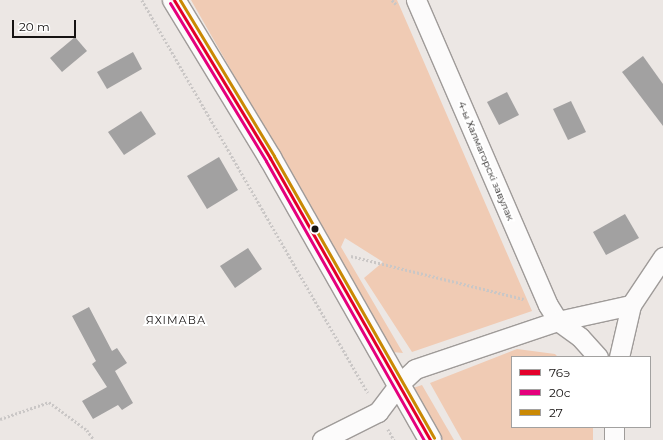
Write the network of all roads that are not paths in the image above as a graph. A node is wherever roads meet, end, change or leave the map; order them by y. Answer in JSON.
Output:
{"nodes":[{"id":1,"x":174,"y":0,"type":"edge"},
{"id":2,"x":416,"y":0,"type":"edge"},
{"id":3,"x":663,"y":257,"type":"edge"},
{"id":4,"x":631,"y":305,"type":"junction"},
{"id":5,"x":558,"y":321,"type":"junction"},
{"id":6,"x":597,"y":356,"type":"edge"},
{"id":7,"x":620,"y":356,"type":"edge"},
{"id":8,"x":398,"y":385,"type":"junction"},
{"id":9,"x":614,"y":428,"type":"edge"},
{"id":10,"x":322,"y":440,"type":"edge"},
{"id":11,"x":430,"y":440,"type":"edge"},
{"id":12,"x":614,"y":440,"type":"edge"}],
"edges":[{"from":1,"to":8,"type":"main road"},
{"from":2,"to":5,"type":"street","name":"4-ы Халмагорскі завулак"},
{"from":3,"to":4,"type":"street"},
{"from":4,"to":5,"type":"street"},
{"from":4,"to":7,"type":"street"},
{"from":5,"to":6,"type":"street"},
{"from":5,"to":8,"type":"street"},
{"from":8,"to":10,"type":"street"},
{"from":8,"to":11,"type":"main road"},
{"from":9,"to":12,"type":"street"}]}
